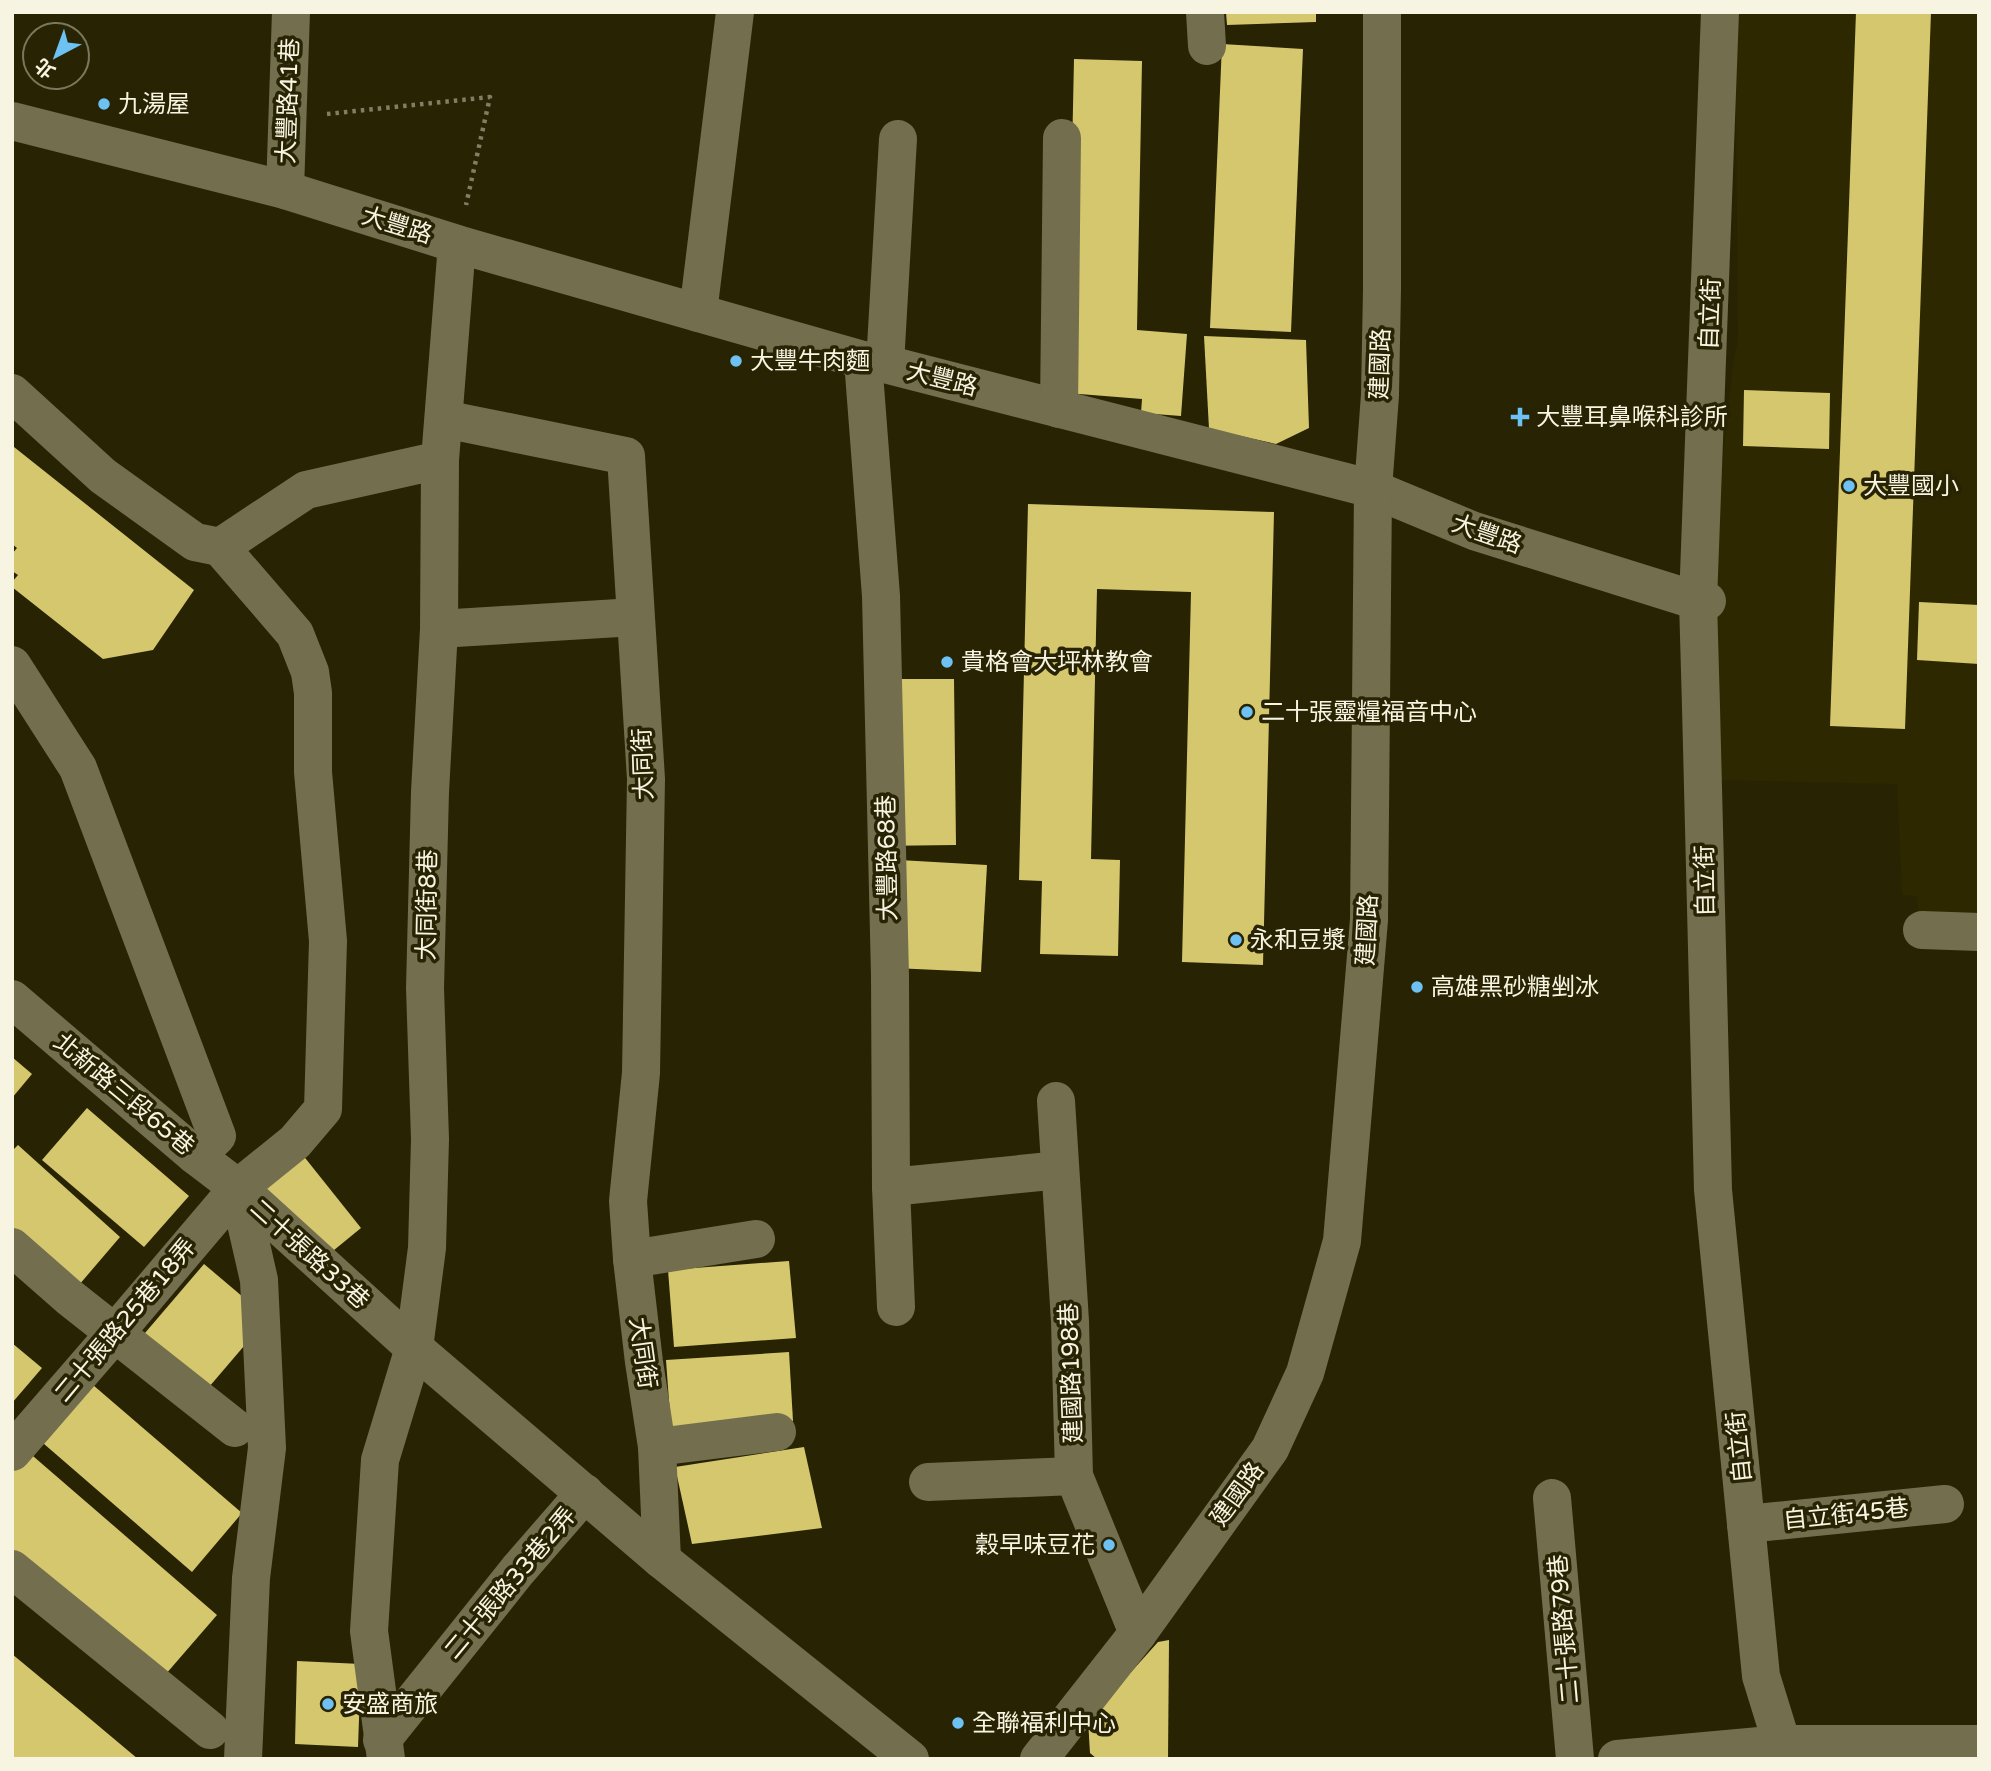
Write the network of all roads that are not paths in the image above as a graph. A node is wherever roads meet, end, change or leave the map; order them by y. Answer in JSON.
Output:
{"nodes":[{"id":1,"x":292,"y":12,"type":"edge"},
{"id":2,"x":734,"y":12,"type":"edge"},
{"id":3,"x":1382,"y":12,"type":"edge"},
{"id":4,"x":1720,"y":12,"type":"edge"},
{"id":5,"x":12,"y":121,"type":"edge"},
{"id":6,"x":1062,"y":138,"type":"dead end"},
{"id":7,"x":898,"y":139,"type":"dead end"},
{"id":8,"x":285,"y":190,"type":"junction"},
{"id":9,"x":457,"y":244,"type":"junction"},
{"id":10,"x":698,"y":313,"type":"junction"},
{"id":11,"x":874,"y":362,"type":"junction"},
{"id":12,"x":12,"y":393,"type":"edge"},
{"id":13,"x":1059,"y":409,"type":"junction"},
{"id":14,"x":444,"y":419,"type":"junction"},
{"id":15,"x":440,"y":460,"type":"junction"},
{"id":16,"x":1373,"y":489,"type":"junction"},
{"id":17,"x":220,"y":547,"type":"junction"},
{"id":18,"x":1703,"y":601,"type":"junction"},
{"id":19,"x":635,"y":617,"type":"junction"},
{"id":20,"x":439,"y":629,"type":"junction"},
{"id":21,"x":12,"y":665,"type":"edge"},
{"id":22,"x":1922,"y":930,"type":"dead end"},
{"id":23,"x":1979,"y":932,"type":"edge"},
{"id":24,"x":12,"y":999,"type":"edge"},
{"id":25,"x":1056,"y":1101,"type":"dead end"},
{"id":26,"x":196,"y":1156,"type":"junction"},
{"id":27,"x":1060,"y":1170,"type":"junction"},
{"id":28,"x":891,"y":1187,"type":"junction"},
{"id":29,"x":237,"y":1188,"type":"junction"},
{"id":30,"x":756,"y":1239,"type":"dead end"},
{"id":31,"x":12,"y":1247,"type":"edge"},
{"id":32,"x":632,"y":1259,"type":"junction"},
{"id":33,"x":896,"y":1307,"type":"dead end"},
{"id":34,"x":115,"y":1333,"type":"junction"},
{"id":35,"x":414,"y":1348,"type":"junction"},
{"id":36,"x":777,"y":1432,"type":"dead end"},
{"id":37,"x":250,"y":1438,"type":"junction"},
{"id":38,"x":657,"y":1447,"type":"junction"},
{"id":39,"x":12,"y":1452,"type":"edge"},
{"id":40,"x":1074,"y":1476,"type":"junction"},
{"id":41,"x":928,"y":1482,"type":"dead end"},
{"id":42,"x":585,"y":1493,"type":"junction"},
{"id":43,"x":1552,"y":1499,"type":"dead end"},
{"id":44,"x":1945,"y":1504,"type":"dead end"},
{"id":45,"x":1746,"y":1524,"type":"junction"},
{"id":46,"x":662,"y":1560,"type":"junction"},
{"id":47,"x":12,"y":1569,"type":"edge"},
{"id":48,"x":1138,"y":1633,"type":"junction"},
{"id":49,"x":1782,"y":1744,"type":"junction"},
{"id":50,"x":1979,"y":1744,"type":"edge"},
{"id":51,"x":231,"y":1747,"type":"edge"},
{"id":52,"x":384,"y":1749,"type":"edge"},
{"id":53,"x":1898,"y":1751,"type":"edge"},
{"id":54,"x":1706,"y":1756,"type":"edge"},
{"id":55,"x":909,"y":1759,"type":"edge"},
{"id":56,"x":1039,"y":1759,"type":"edge"},
{"id":57,"x":1575,"y":1759,"type":"edge"},
{"id":58,"x":1617,"y":1759,"type":"edge"}],
"edges":[{"from":1,"to":8,"type":"street","name":"大豐路41巷"},
{"from":2,"to":10,"type":"street"},
{"from":3,"to":16,"type":"street","name":"建國路"},
{"from":4,"to":18,"type":"street","name":"自立街"},
{"from":5,"to":8,"type":"street","name":"大豐路"},
{"from":6,"to":13,"type":"street"},
{"from":7,"to":11,"type":"street","name":"大豐路68巷"},
{"from":8,"to":9,"type":"street","name":"大豐路"},
{"from":9,"to":10,"type":"street","name":"大豐路"},
{"from":9,"to":14,"type":"street"},
{"from":10,"to":11,"type":"street","name":"大豐路"},
{"from":11,"to":13,"type":"street","name":"大豐路"},
{"from":11,"to":28,"type":"street","name":"大豐路68巷"},
{"from":12,"to":17,"type":"street"},
{"from":13,"to":16,"type":"street","name":"大豐路"},
{"from":14,"to":15,"type":"street"},
{"from":14,"to":19,"type":"street","name":"大同街"},
{"from":15,"to":17,"type":"street"},
{"from":15,"to":20,"type":"street","name":"大同街8巷"},
{"from":16,"to":18,"type":"street","name":"大豐路"},
{"from":16,"to":48,"type":"street","name":"建國路"},
{"from":17,"to":29,"type":"street","name":"二十張路33巷"},
{"from":18,"to":45,"type":"street","name":"自立街"},
{"from":19,"to":20,"type":"street"},
{"from":19,"to":32,"type":"street","name":"大同街"},
{"from":20,"to":35,"type":"street","name":"大同街8巷"},
{"from":21,"to":26,"type":"street"},
{"from":22,"to":23,"type":"street"},
{"from":24,"to":26,"type":"street","name":"北新路三段65巷"},
{"from":25,"to":27,"type":"street","name":"建國路198巷"},
{"from":26,"to":29,"type":"street","name":"北新路三段65巷"},
{"from":27,"to":28,"type":"street"},
{"from":27,"to":40,"type":"street","name":"建國路198巷"},
{"from":28,"to":33,"type":"street","name":"大豐路68巷"},
{"from":29,"to":34,"type":"street","name":"二十張路25巷18弄"},
{"from":29,"to":35,"type":"street","name":"二十張路33巷"},
{"from":29,"to":37,"type":"street"},
{"from":30,"to":32,"type":"street"},
{"from":31,"to":34,"type":"street"},
{"from":32,"to":38,"type":"street","name":"大同街"},
{"from":34,"to":37,"type":"street"},
{"from":34,"to":39,"type":"street","name":"二十張路25巷18弄"},
{"from":35,"to":42,"type":"street","name":"二十張路33巷"},
{"from":35,"to":52,"type":"street"},
{"from":36,"to":38,"type":"street"},
{"from":37,"to":51,"type":"street"},
{"from":38,"to":46,"type":"street","name":"大同街"},
{"from":40,"to":41,"type":"street"},
{"from":40,"to":48,"type":"street","name":"建國路198巷"},
{"from":42,"to":46,"type":"street","name":"二十張路33巷"},
{"from":42,"to":52,"type":"street","name":"二十張路33巷2弄"},
{"from":43,"to":57,"type":"street","name":"二十張路79巷"},
{"from":44,"to":45,"type":"street","name":"自立街45巷"},
{"from":45,"to":49,"type":"street","name":"自立街"},
{"from":46,"to":55,"type":"street","name":"二十張路33巷"},
{"from":47,"to":51,"type":"street"},
{"from":48,"to":56,"type":"street","name":"建國路"},
{"from":49,"to":53,"type":"street"},
{"from":49,"to":54,"type":"street"},
{"from":50,"to":53,"type":"street"},
{"from":54,"to":58,"type":"street"}]}
